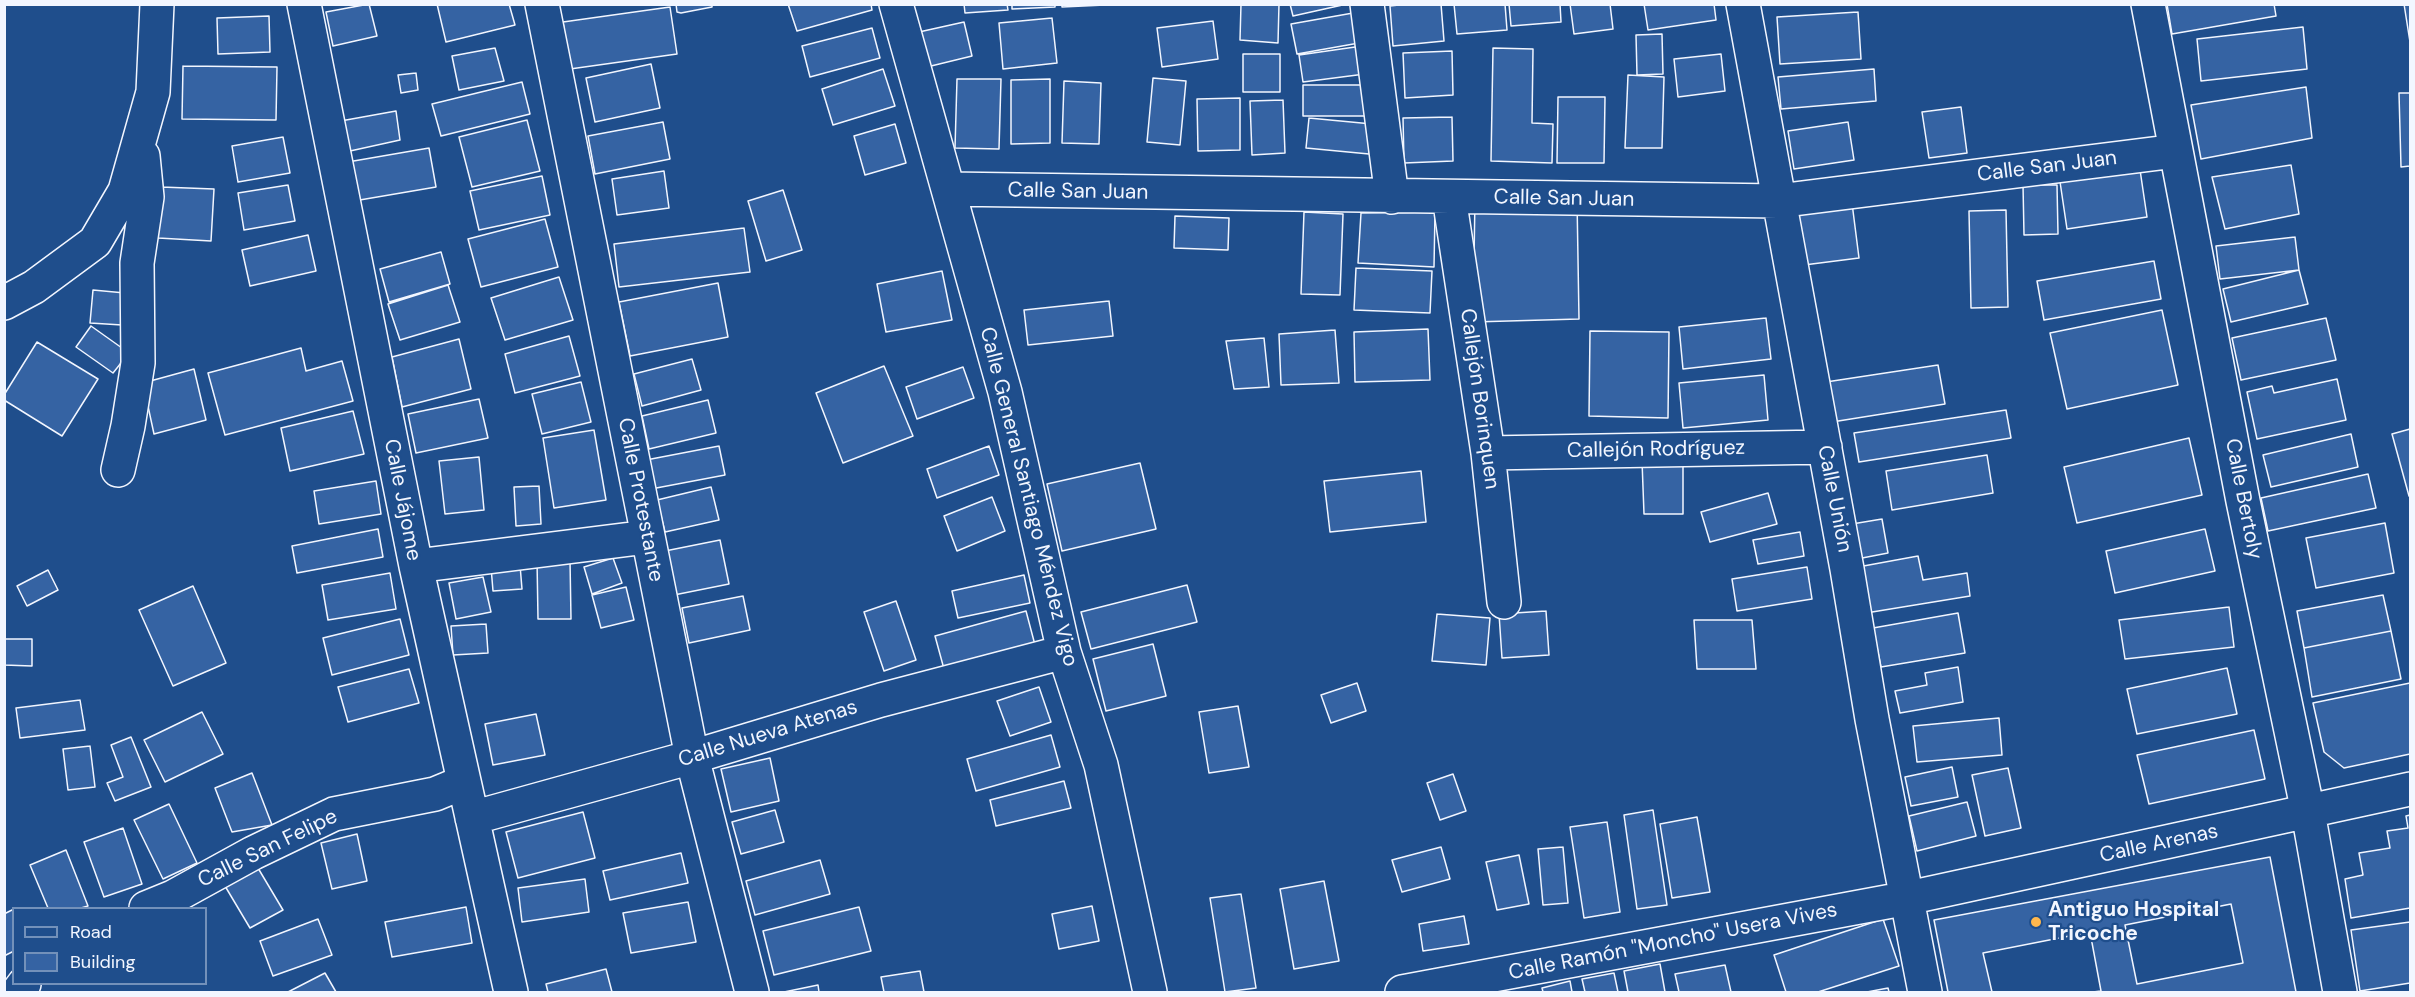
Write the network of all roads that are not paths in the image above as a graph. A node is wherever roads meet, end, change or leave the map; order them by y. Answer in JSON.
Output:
{"nodes":[{"id":1,"x":157,"y":4,"type":"edge"},
{"id":2,"x":304,"y":4,"type":"edge"},
{"id":3,"x":542,"y":4,"type":"edge"},
{"id":4,"x":896,"y":4,"type":"edge"},
{"id":5,"x":1367,"y":4,"type":"edge"},
{"id":6,"x":1743,"y":4,"type":"edge"},
{"id":7,"x":2148,"y":4,"type":"edge"},
{"id":8,"x":141,"y":134,"type":"junction"},
{"id":9,"x":2176,"y":151,"type":"junction"},
{"id":10,"x":948,"y":189,"type":"junction"},
{"id":11,"x":1392,"y":197,"type":"junction"},
{"id":12,"x":1449,"y":197,"type":"junction"},
{"id":13,"x":1778,"y":201,"type":"junction"},
{"id":14,"x":4,"y":303,"type":"edge"},
{"id":15,"x":1825,"y":447,"type":"junction"},
{"id":16,"x":1488,"y":453,"type":"junction"},
{"id":17,"x":118,"y":470,"type":"dead end"},
{"id":18,"x":648,"y":537,"type":"junction"},
{"id":19,"x":416,"y":566,"type":"junction"},
{"id":20,"x":1504,"y":602,"type":"dead end"},
{"id":21,"x":1064,"y":652,"type":"junction"},
{"id":22,"x":692,"y":757,"type":"junction"},
{"id":23,"x":464,"y":782,"type":"junction"},
{"id":24,"x":2410,"y":789,"type":"edge"},
{"id":25,"x":2308,"y":812,"type":"junction"},
{"id":26,"x":472,"y":818,"type":"junction"},
{"id":27,"x":1908,"y":898,"type":"junction"},
{"id":28,"x":150,"y":907,"type":"edge"},
{"id":29,"x":511,"y":993,"type":"edge"},
{"id":30,"x":752,"y":993,"type":"edge"},
{"id":31,"x":1150,"y":993,"type":"edge"},
{"id":32,"x":1402,"y":993,"type":"edge"},
{"id":33,"x":1925,"y":993,"type":"edge"},
{"id":34,"x":2340,"y":993,"type":"edge"}],
"edges":[{"from":1,"to":8,"type":"street"},
{"from":2,"to":19,"type":"street","name":"Calle Jájome"},
{"from":3,"to":18,"type":"street","name":"Calle Protestante"},
{"from":4,"to":10,"type":"street","name":"Calle General Santiago Méndez Vigo"},
{"from":5,"to":11,"type":"street"},
{"from":6,"to":13,"type":"street","name":"Calle Unión"},
{"from":7,"to":9,"type":"street","name":"Calle Bertoly"},
{"from":8,"to":14,"type":"street"},
{"from":8,"to":17,"type":"street"},
{"from":9,"to":13,"type":"street","name":"Calle San Juan"},
{"from":9,"to":25,"type":"street","name":"Calle Bertoly"},
{"from":10,"to":11,"type":"street","name":"Calle San Juan"},
{"from":10,"to":21,"type":"street","name":"Calle General Santiago Méndez Vigo"},
{"from":11,"to":12,"type":"street","name":"Calle San Juan"},
{"from":12,"to":13,"type":"street","name":"Calle San Juan"},
{"from":12,"to":16,"type":"street","name":"Callejón Borinquen"},
{"from":13,"to":15,"type":"street","name":"Calle Unión"},
{"from":15,"to":16,"type":"street","name":"Callejón Rodríguez"},
{"from":15,"to":27,"type":"street","name":"Calle Unión"},
{"from":16,"to":20,"type":"street","name":"Callejón Borinquen"},
{"from":18,"to":19,"type":"street"},
{"from":18,"to":22,"type":"street","name":"Calle Protestante"},
{"from":19,"to":23,"type":"street","name":"Calle Jájome"},
{"from":21,"to":22,"type":"street","name":"Calle Nueva Atenas"},
{"from":21,"to":31,"type":"street","name":"Calle General Santiago Méndez Vigo"},
{"from":22,"to":26,"type":"street","name":"Calle Nueva Atenas"},
{"from":22,"to":30,"type":"street","name":"Calle Protestante"},
{"from":23,"to":26,"type":"street","name":"Calle Jájome"},
{"from":23,"to":28,"type":"street","name":"Calle San Felipe"},
{"from":24,"to":25,"type":"street","name":"Calle Arenas"},
{"from":25,"to":27,"type":"street","name":"Calle Arenas"},
{"from":25,"to":34,"type":"street","name":"Calle Bertoly"},
{"from":26,"to":29,"type":"street","name":"Calle Jájome"},
{"from":27,"to":32,"type":"street","name":"Calle Ramón \"Moncho\" Usera Vives"},
{"from":27,"to":33,"type":"street","name":"Calle Unión"}]}
